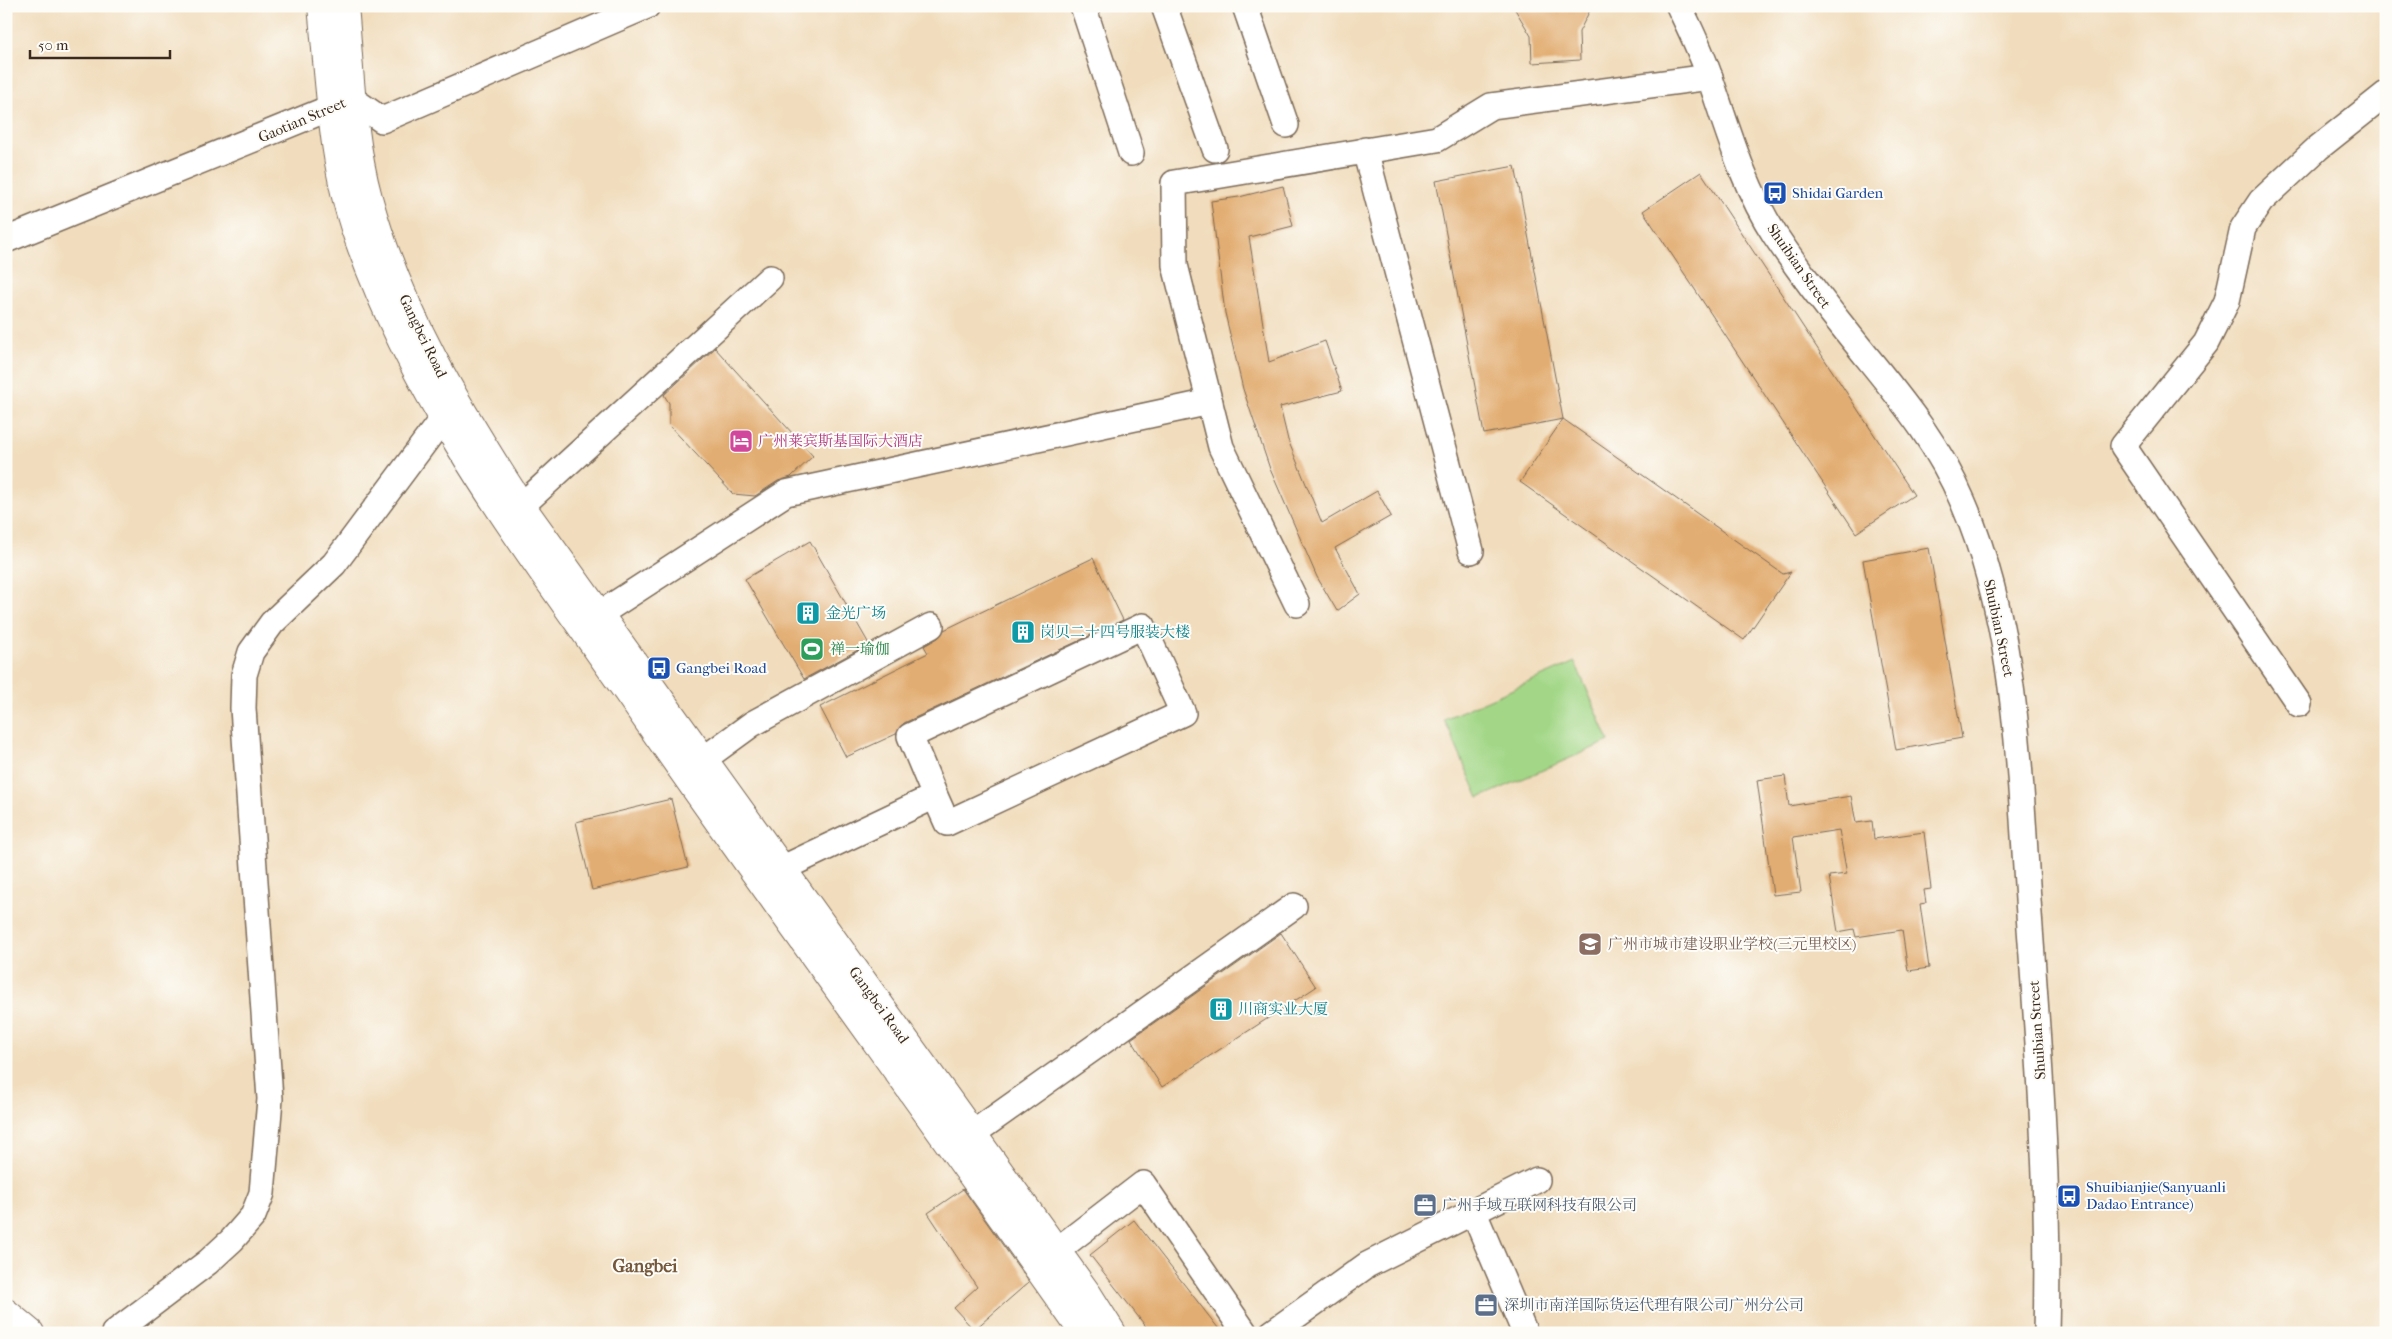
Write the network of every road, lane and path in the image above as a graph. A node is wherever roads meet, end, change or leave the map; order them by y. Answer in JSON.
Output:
{"nodes":[{"id":1,"x":322,"y":6,"type":"edge"},
{"id":2,"x":344,"y":6,"type":"edge"},
{"id":3,"x":647,"y":6,"type":"edge"},
{"id":4,"x":1083,"y":6,"type":"edge"},
{"id":5,"x":1164,"y":6,"type":"edge"},
{"id":6,"x":1245,"y":6,"type":"edge"},
{"id":7,"x":1679,"y":6,"type":"edge"},
{"id":8,"x":1710,"y":77,"type":"junction"},
{"id":9,"x":2386,"y":94,"type":"edge"},
{"id":10,"x":343,"y":103,"type":"junction"},
{"id":11,"x":1286,"y":125,"type":"dead end"},
{"id":12,"x":1215,"y":149,"type":"dead end"},
{"id":13,"x":1365,"y":150,"type":"junction"},
{"id":14,"x":1131,"y":152,"type":"dead end"},
{"id":15,"x":6,"y":240,"type":"edge"},
{"id":16,"x":770,"y":278,"type":"dead end"},
{"id":17,"x":1210,"y":402,"type":"junction"},
{"id":18,"x":449,"y":411,"type":"junction"},
{"id":19,"x":514,"y":512,"type":"junction"},
{"id":20,"x":1471,"y":551,"type":"dead end"},
{"id":21,"x":1298,"y":604,"type":"dead end"},
{"id":22,"x":590,"y":620,"type":"junction"},
{"id":23,"x":931,"y":626,"type":"dead end"},
{"id":24,"x":2299,"y":704,"type":"dead end"},
{"id":25,"x":693,"y":767,"type":"junction"},
{"id":26,"x":935,"y":796,"type":"junction"},
{"id":27,"x":781,"y":869,"type":"junction"},
{"id":28,"x":1294,"y":906,"type":"dead end"},
{"id":29,"x":972,"y":1134,"type":"junction"},
{"id":30,"x":1537,"y":1180,"type":"dead end"},
{"id":31,"x":1474,"y":1213,"type":"junction"},
{"id":32,"x":1056,"y":1251,"type":"junction"},
{"id":33,"x":6,"y":1313,"type":"edge"},
{"id":34,"x":30,"y":1333,"type":"edge"},
{"id":35,"x":114,"y":1333,"type":"edge"},
{"id":36,"x":1084,"y":1333,"type":"edge"},
{"id":37,"x":1112,"y":1333,"type":"edge"},
{"id":38,"x":1245,"y":1333,"type":"edge"},
{"id":39,"x":1272,"y":1333,"type":"edge"},
{"id":40,"x":1524,"y":1333,"type":"edge"},
{"id":41,"x":2046,"y":1333,"type":"edge"}],
"edges":[{"from":1,"to":10,"type":"main road","name":"Gangbei Road"},
{"from":2,"to":10,"type":"main road","name":"Gangbei Road"},
{"from":3,"to":10,"type":"street","name":"Gaotian Street"},
{"from":4,"to":14,"type":"street"},
{"from":5,"to":12,"type":"street"},
{"from":6,"to":11,"type":"street"},
{"from":7,"to":8,"type":"street","name":"Shuibian Street"},
{"from":8,"to":13,"type":"street"},
{"from":8,"to":41,"type":"street","name":"Shuibian Street"},
{"from":9,"to":24,"type":"street"},
{"from":10,"to":15,"type":"street","name":"Gaotian Street"},
{"from":10,"to":18,"type":"main road","name":"Gangbei Road"},
{"from":13,"to":17,"type":"street"},
{"from":13,"to":20,"type":"street"},
{"from":16,"to":19,"type":"street"},
{"from":17,"to":21,"type":"street"},
{"from":17,"to":22,"type":"street"},
{"from":18,"to":19,"type":"main road","name":"Gangbei Road"},
{"from":18,"to":35,"type":"street"},
{"from":19,"to":22,"type":"main road","name":"Gangbei Road"},
{"from":22,"to":25,"type":"main road","name":"Gangbei Road"},
{"from":23,"to":25,"type":"street"},
{"from":25,"to":27,"type":"main road","name":"Gangbei Road"},
{"from":25,"to":36,"type":"main road","name":"Gangbei Road"},
{"from":26,"to":26,"type":"street"},
{"from":26,"to":27,"type":"street"},
{"from":27,"to":29,"type":"main road","name":"Gangbei Road"},
{"from":28,"to":29,"type":"street"},
{"from":29,"to":32,"type":"main road","name":"Gangbei Road"},
{"from":30,"to":31,"type":"street"},
{"from":31,"to":39,"type":"street"},
{"from":31,"to":40,"type":"street"},
{"from":32,"to":37,"type":"main road","name":"Gangbei Road"},
{"from":32,"to":38,"type":"street"},
{"from":33,"to":34,"type":"main road"}]}
